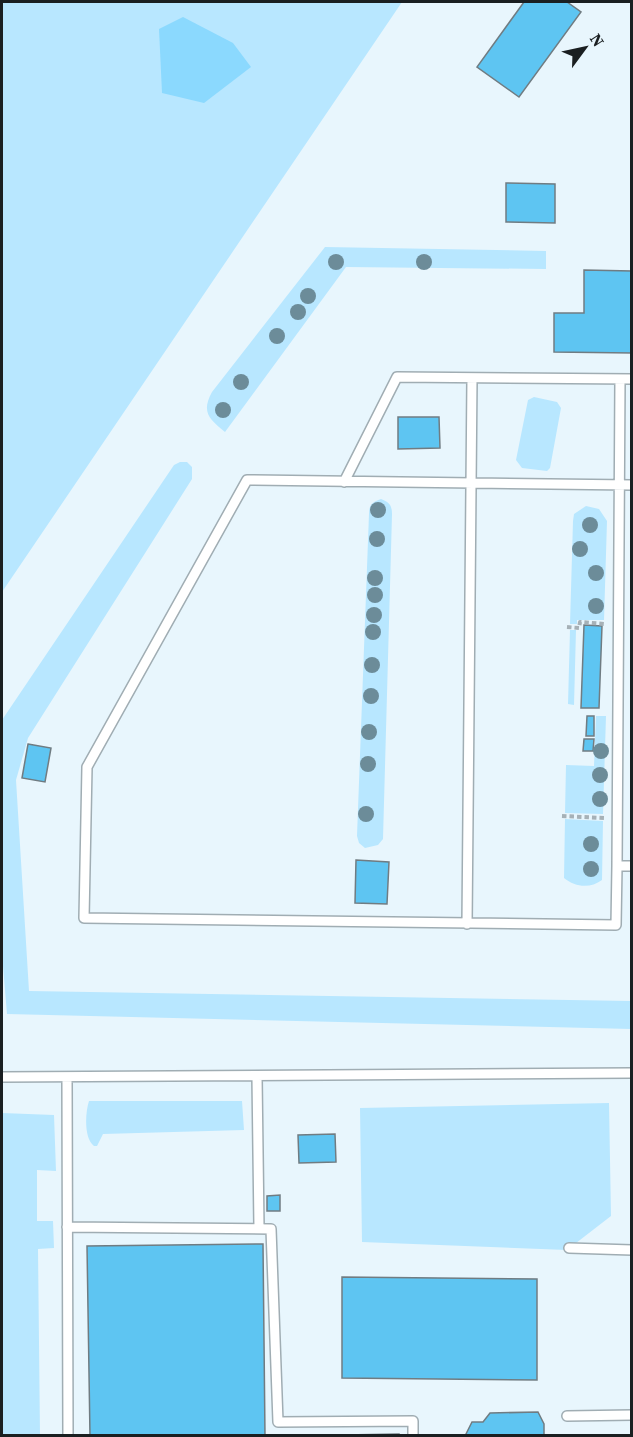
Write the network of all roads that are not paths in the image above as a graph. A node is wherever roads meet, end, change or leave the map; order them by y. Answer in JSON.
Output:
{"nodes":[{"id":1,"x":472,"y":378,"type":"junction"},
{"id":2,"x":620,"y":379,"type":"junction"},
{"id":3,"x":632,"y":379,"type":"edge"},
{"id":4,"x":344,"y":482,"type":"junction"},
{"id":5,"x":471,"y":483,"type":"junction"},
{"id":6,"x":620,"y":485,"type":"junction"},
{"id":7,"x":632,"y":485,"type":"edge"},
{"id":8,"x":617,"y":866,"type":"junction"},
{"id":9,"x":632,"y":866,"type":"edge"},
{"id":10,"x":467,"y":924,"type":"junction"},
{"id":11,"x":632,"y":1073,"type":"edge"},
{"id":12,"x":2,"y":1077,"type":"edge"},
{"id":13,"x":256,"y":1077,"type":"junction"},
{"id":14,"x":67,"y":1078,"type":"junction"},
{"id":15,"x":67,"y":1227,"type":"junction"},
{"id":16,"x":259,"y":1228,"type":"junction"},
{"id":17,"x":569,"y":1248,"type":"dead end"},
{"id":18,"x":632,"y":1250,"type":"edge"},
{"id":19,"x":632,"y":1415,"type":"edge"},
{"id":20,"x":567,"y":1416,"type":"dead end"},
{"id":21,"x":68,"y":1436,"type":"edge"},
{"id":22,"x":413,"y":1436,"type":"edge"}],
"edges":[{"from":1,"to":2,"type":"lane"},
{"from":1,"to":4,"type":"lane"},
{"from":1,"to":5,"type":"lane"},
{"from":2,"to":3,"type":"lane"},
{"from":2,"to":6,"type":"lane"},
{"from":4,"to":5,"type":"lane"},
{"from":4,"to":10,"type":"lane"},
{"from":5,"to":6,"type":"lane"},
{"from":5,"to":10,"type":"lane"},
{"from":6,"to":7,"type":"lane"},
{"from":6,"to":8,"type":"lane"},
{"from":8,"to":9,"type":"lane"},
{"from":8,"to":10,"type":"lane"},
{"from":11,"to":13,"type":"lane"},
{"from":12,"to":14,"type":"lane"},
{"from":13,"to":14,"type":"lane"},
{"from":13,"to":16,"type":"lane"},
{"from":14,"to":15,"type":"lane"},
{"from":15,"to":16,"type":"lane"},
{"from":15,"to":21,"type":"lane"},
{"from":16,"to":22,"type":"lane"},
{"from":17,"to":18,"type":"lane"},
{"from":19,"to":20,"type":"lane"}]}
